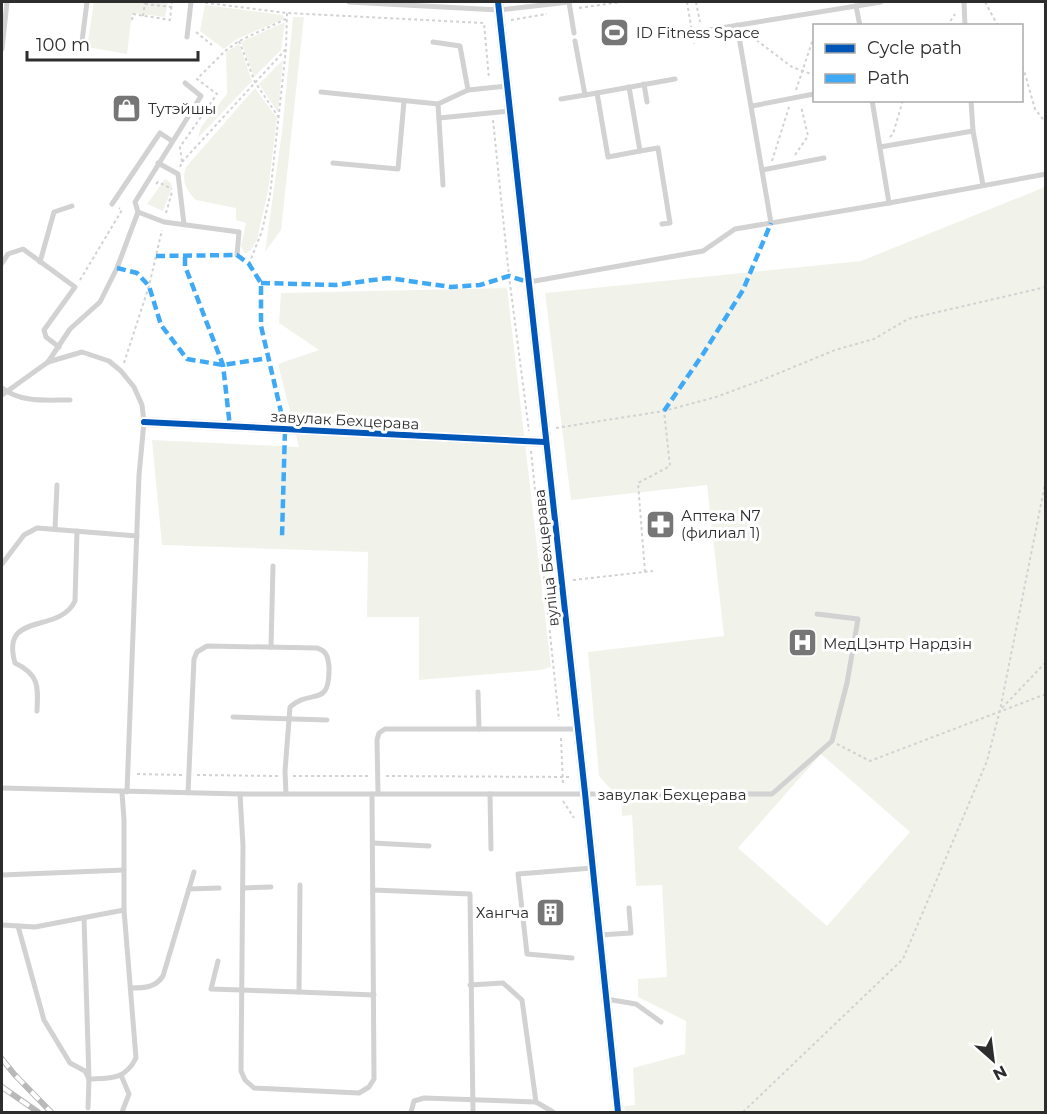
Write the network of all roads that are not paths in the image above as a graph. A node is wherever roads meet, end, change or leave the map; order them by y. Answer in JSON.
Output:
{"nodes":[{"id":1,"x":7,"y":2,"type":"edge"},
{"id":2,"x":87,"y":2,"type":"edge"},
{"id":3,"x":191,"y":2,"type":"edge"},
{"id":4,"x":349,"y":2,"type":"edge"},
{"id":5,"x":569,"y":2,"type":"edge"},
{"id":6,"x":834,"y":2,"type":"edge"},
{"id":7,"x":880,"y":2,"type":"edge"},
{"id":8,"x":964,"y":2,"type":"edge"},
{"id":9,"x":498,"y":6,"type":"edge"},
{"id":10,"x":856,"y":6,"type":"junction"},
{"id":11,"x":835,"y":9,"type":"junction"},
{"id":12,"x":860,"y":24,"type":"edge"},
{"id":13,"x":965,"y":24,"type":"edge"},
{"id":14,"x":737,"y":26,"type":"junction"},
{"id":15,"x":702,"y":31,"type":"road end"},
{"id":16,"x":573,"y":33,"type":"dead end"},
{"id":17,"x":188,"y":37,"type":"dead end"},
{"id":18,"x":82,"y":41,"type":"dead end"},
{"id":19,"x":575,"y":41,"type":"dead end"},
{"id":20,"x":433,"y":42,"type":"dead end"},
{"id":21,"x":2,"y":49,"type":"edge"},
{"id":22,"x":675,"y":79,"type":"dead end"},
{"id":23,"x":185,"y":83,"type":"dead end"},
{"id":24,"x":644,"y":84,"type":"junction"},
{"id":25,"x":507,"y":86,"type":"junction"},
{"id":26,"x":629,"y":87,"type":"junction"},
{"id":27,"x":468,"y":90,"type":"junction"},
{"id":28,"x":321,"y":92,"type":"dead end"},
{"id":29,"x":597,"y":93,"type":"junction"},
{"id":30,"x":813,"y":94,"type":"edge"},
{"id":31,"x":585,"y":95,"type":"junction"},
{"id":32,"x":561,"y":99,"type":"dead end"},
{"id":33,"x":404,"y":101,"type":"junction"},
{"id":34,"x":647,"y":102,"type":"dead end"},
{"id":35,"x":872,"y":102,"type":"edge"},
{"id":36,"x":971,"y":102,"type":"edge"},
{"id":37,"x":438,"y":104,"type":"junction"},
{"id":38,"x":752,"y":106,"type":"junction"},
{"id":39,"x":510,"y":111,"type":"junction"},
{"id":40,"x":439,"y":118,"type":"junction"},
{"id":41,"x":973,"y":130,"type":"junction"},
{"id":42,"x":172,"y":141,"type":"junction"},
{"id":43,"x":880,"y":147,"type":"junction"},
{"id":44,"x":640,"y":152,"type":"junction"},
{"id":45,"x":824,"y":158,"type":"dead end"},
{"id":46,"x":158,"y":163,"type":"junction"},
{"id":47,"x":333,"y":164,"type":"dead end"},
{"id":48,"x":762,"y":170,"type":"junction"},
{"id":49,"x":1046,"y":174,"type":"edge"},
{"id":50,"x":443,"y":185,"type":"dead end"},
{"id":51,"x":983,"y":185,"type":"junction"},
{"id":52,"x":665,"y":190,"type":"junction"},
{"id":53,"x":656,"y":191,"type":"dead end"},
{"id":54,"x":889,"y":203,"type":"junction"},
{"id":55,"x":112,"y":204,"type":"road end"},
{"id":56,"x":72,"y":206,"type":"dead end"},
{"id":57,"x":138,"y":212,"type":"junction"},
{"id":58,"x":771,"y":223,"type":"junction"},
{"id":59,"x":184,"y":224,"type":"junction"},
{"id":60,"x":662,"y":224,"type":"dead end"},
{"id":61,"x":237,"y":255,"type":"dead end"},
{"id":62,"x":40,"y":262,"type":"junction"},
{"id":63,"x":2,"y":263,"type":"edge"},
{"id":64,"x":528,"y":282,"type":"junction"},
{"id":65,"x":59,"y":347,"type":"junction"},
{"id":66,"x":48,"y":362,"type":"junction"},
{"id":67,"x":3,"y":391,"type":"edge"},
{"id":68,"x":70,"y":400,"type":"dead end"},
{"id":69,"x":144,"y":422,"type":"junction"},
{"id":70,"x":545,"y":442,"type":"junction"},
{"id":71,"x":57,"y":485,"type":"dead end"},
{"id":72,"x":55,"y":529,"type":"junction"},
{"id":73,"x":77,"y":531,"type":"junction"},
{"id":74,"x":137,"y":536,"type":"junction"},
{"id":75,"x":2,"y":564,"type":"edge"},
{"id":76,"x":273,"y":566,"type":"dead end"},
{"id":77,"x":817,"y":614,"type":"dead end"},
{"id":78,"x":271,"y":647,"type":"junction"},
{"id":79,"x":478,"y":693,"type":"dead end"},
{"id":80,"x":37,"y":711,"type":"dead end"},
{"id":81,"x":233,"y":717,"type":"dead end"},
{"id":82,"x":288,"y":719,"type":"junction"},
{"id":83,"x":327,"y":720,"type":"dead end"},
{"id":84,"x":479,"y":729,"type":"junction"},
{"id":85,"x":577,"y":729,"type":"junction"},
{"id":86,"x":2,"y":788,"type":"edge"},
{"id":87,"x":124,"y":792,"type":"junction"},
{"id":88,"x":188,"y":793,"type":"junction"},
{"id":89,"x":585,"y":793,"type":"junction"},
{"id":90,"x":240,"y":794,"type":"junction"},
{"id":91,"x":286,"y":794,"type":"junction"},
{"id":92,"x":375,"y":794,"type":"junction"},
{"id":93,"x":490,"y":794,"type":"junction"},
{"id":94,"x":373,"y":843,"type":"junction"},
{"id":95,"x":429,"y":846,"type":"dead end"},
{"id":96,"x":491,"y":849,"type":"dead end"},
{"id":97,"x":592,"y":868,"type":"junction"},
{"id":98,"x":124,"y":870,"type":"junction"},
{"id":99,"x":194,"y":872,"type":"dead end"},
{"id":100,"x":2,"y":875,"type":"edge"},
{"id":101,"x":300,"y":885,"type":"dead end"},
{"id":102,"x":271,"y":887,"type":"dead end"},
{"id":103,"x":219,"y":888,"type":"dead end"},
{"id":104,"x":243,"y":888,"type":"junction"},
{"id":105,"x":189,"y":889,"type":"junction"},
{"id":106,"x":373,"y":890,"type":"junction"},
{"id":107,"x":630,"y":908,"type":"dead end"},
{"id":108,"x":124,"y":910,"type":"junction"},
{"id":109,"x":84,"y":918,"type":"junction"},
{"id":110,"x":2,"y":925,"type":"edge"},
{"id":111,"x":18,"y":926,"type":"junction"},
{"id":112,"x":599,"y":935,"type":"junction"},
{"id":113,"x":572,"y":958,"type":"dead end"},
{"id":114,"x":218,"y":961,"type":"dead end"},
{"id":115,"x":470,"y":985,"type":"junction"},
{"id":116,"x":131,"y":988,"type":"junction"},
{"id":117,"x":242,"y":990,"type":"junction"},
{"id":118,"x":299,"y":992,"type":"junction"},
{"id":119,"x":374,"y":995,"type":"junction"},
{"id":120,"x":606,"y":999,"type":"junction"},
{"id":121,"x":661,"y":1022,"type":"dead end"},
{"id":122,"x":121,"y":1075,"type":"junction"},
{"id":123,"x":89,"y":1078,"type":"junction"},
{"id":124,"x":473,"y":1098,"type":"junction"},
{"id":125,"x":537,"y":1102,"type":"junction"},
{"id":126,"x":88,"y":1108,"type":"dead end"},
{"id":127,"x":122,"y":1113,"type":"edge"},
{"id":128,"x":411,"y":1113,"type":"edge"},
{"id":129,"x":473,"y":1113,"type":"edge"},
{"id":130,"x":553,"y":1113,"type":"edge"},
{"id":131,"x":618,"y":1113,"type":"edge"}],
"edges":[{"from":1,"to":21,"type":"lane"},
{"from":2,"to":18,"type":"lane"},
{"from":3,"to":17,"type":"lane"},
{"from":4,"to":9,"type":"lane"},
{"from":5,"to":9,"type":"lane"},
{"from":5,"to":16,"type":"lane"},
{"from":6,"to":11,"type":"lane"},
{"from":7,"to":10,"type":"lane"},
{"from":8,"to":13,"type":"lane"},
{"from":9,"to":25,"type":"street","name":"вуліца Бехцерава"},
{"from":10,"to":11,"type":"lane"},
{"from":10,"to":12,"type":"lane"},
{"from":11,"to":14,"type":"lane"},
{"from":14,"to":15,"type":"lane"},
{"from":14,"to":38,"type":"lane"},
{"from":19,"to":31,"type":"lane"},
{"from":20,"to":27,"type":"lane"},
{"from":22,"to":24,"type":"lane"},
{"from":23,"to":42,"type":"lane"},
{"from":24,"to":26,"type":"lane"},
{"from":24,"to":34,"type":"lane"},
{"from":25,"to":27,"type":"lane"},
{"from":25,"to":39,"type":"street","name":"вуліца Бехцерава"},
{"from":26,"to":29,"type":"lane"},
{"from":26,"to":44,"type":"lane"},
{"from":27,"to":37,"type":"lane"},
{"from":28,"to":33,"type":"lane"},
{"from":29,"to":31,"type":"lane"},
{"from":29,"to":44,"type":"lane"},
{"from":30,"to":38,"type":"lane"},
{"from":31,"to":32,"type":"lane"},
{"from":33,"to":37,"type":"lane"},
{"from":33,"to":47,"type":"lane"},
{"from":35,"to":43,"type":"lane"},
{"from":36,"to":41,"type":"lane"},
{"from":37,"to":40,"type":"lane"},
{"from":38,"to":48,"type":"lane"},
{"from":39,"to":40,"type":"lane"},
{"from":39,"to":64,"type":"street","name":"вуліца Бехцерава"},
{"from":40,"to":50,"type":"lane"},
{"from":41,"to":43,"type":"lane"},
{"from":41,"to":51,"type":"lane"},
{"from":42,"to":46,"type":"lane"},
{"from":42,"to":55,"type":"lane"},
{"from":43,"to":54,"type":"lane"},
{"from":44,"to":52,"type":"lane"},
{"from":45,"to":48,"type":"lane"},
{"from":46,"to":57,"type":"lane"},
{"from":46,"to":59,"type":"lane"},
{"from":48,"to":58,"type":"lane"},
{"from":49,"to":51,"type":"lane"},
{"from":51,"to":54,"type":"lane"},
{"from":52,"to":53,"type":"lane"},
{"from":52,"to":60,"type":"lane"},
{"from":54,"to":58,"type":"lane"},
{"from":56,"to":62,"type":"lane"},
{"from":57,"to":59,"type":"lane"},
{"from":57,"to":65,"type":"lane"},
{"from":58,"to":64,"type":"lane"},
{"from":59,"to":61,"type":"lane"},
{"from":62,"to":63,"type":"lane"},
{"from":62,"to":65,"type":"lane"},
{"from":64,"to":70,"type":"street","name":"вуліца Бехцерава"},
{"from":65,"to":66,"type":"lane"},
{"from":66,"to":67,"type":"lane"},
{"from":66,"to":69,"type":"lane"},
{"from":67,"to":68,"type":"lane"},
{"from":69,"to":70,"type":"street","name":"завулак Бехцерава"},
{"from":69,"to":74,"type":"lane"},
{"from":70,"to":85,"type":"street","name":"вуліца Бехцерава"},
{"from":71,"to":72,"type":"lane"},
{"from":72,"to":73,"type":"lane"},
{"from":72,"to":75,"type":"lane"},
{"from":73,"to":74,"type":"lane"},
{"from":73,"to":80,"type":"lane"},
{"from":74,"to":87,"type":"lane"},
{"from":76,"to":78,"type":"lane"},
{"from":77,"to":89,"type":"lane","name":"завулак Бехцерава"},
{"from":78,"to":82,"type":"lane"},
{"from":78,"to":88,"type":"lane"},
{"from":79,"to":84,"type":"lane"},
{"from":81,"to":82,"type":"lane"},
{"from":82,"to":83,"type":"lane"},
{"from":82,"to":91,"type":"lane"},
{"from":84,"to":85,"type":"lane"},
{"from":84,"to":92,"type":"lane"},
{"from":85,"to":89,"type":"street","name":"вуліца Бехцерава"},
{"from":86,"to":87,"type":"lane","name":"завулак Бехцерава"},
{"from":87,"to":88,"type":"lane","name":"завулак Бехцерава"},
{"from":87,"to":98,"type":"lane"},
{"from":88,"to":90,"type":"lane","name":"завулак Бехцерава"},
{"from":89,"to":93,"type":"lane","name":"завулак Бехцерава"},
{"from":89,"to":97,"type":"street","name":"вуліца Бехцерава"},
{"from":90,"to":91,"type":"lane","name":"завулак Бехцерава"},
{"from":90,"to":104,"type":"lane"},
{"from":91,"to":92,"type":"lane","name":"завулак Бехцерава"},
{"from":92,"to":93,"type":"lane","name":"завулак Бехцерава"},
{"from":92,"to":94,"type":"lane"},
{"from":93,"to":96,"type":"lane"},
{"from":94,"to":95,"type":"lane"},
{"from":94,"to":106,"type":"lane"},
{"from":97,"to":112,"type":"street","name":"вуліца Бехцерава"},
{"from":97,"to":113,"type":"lane"},
{"from":98,"to":100,"type":"lane"},
{"from":98,"to":108,"type":"lane"},
{"from":99,"to":105,"type":"lane"},
{"from":101,"to":118,"type":"lane"},
{"from":102,"to":104,"type":"lane"},
{"from":103,"to":105,"type":"lane"},
{"from":104,"to":117,"type":"lane"},
{"from":105,"to":116,"type":"lane"},
{"from":106,"to":115,"type":"lane"},
{"from":106,"to":119,"type":"lane"},
{"from":107,"to":112,"type":"lane"},
{"from":108,"to":109,"type":"lane"},
{"from":108,"to":116,"type":"lane"},
{"from":109,"to":111,"type":"lane"},
{"from":109,"to":123,"type":"lane"},
{"from":110,"to":111,"type":"lane"},
{"from":111,"to":123,"type":"lane"},
{"from":112,"to":120,"type":"street","name":"вуліца Бехцерава"},
{"from":114,"to":117,"type":"lane"},
{"from":115,"to":124,"type":"lane"},
{"from":115,"to":125,"type":"lane"},
{"from":116,"to":122,"type":"lane"},
{"from":117,"to":118,"type":"lane"},
{"from":117,"to":119,"type":"lane"},
{"from":118,"to":119,"type":"lane"},
{"from":120,"to":121,"type":"lane"},
{"from":120,"to":131,"type":"street","name":"вуліца Бехцерава"},
{"from":122,"to":123,"type":"lane"},
{"from":122,"to":127,"type":"lane"},
{"from":123,"to":126,"type":"lane"},
{"from":124,"to":125,"type":"lane"},
{"from":124,"to":128,"type":"lane"},
{"from":124,"to":129,"type":"lane"},
{"from":125,"to":130,"type":"lane"}]}
